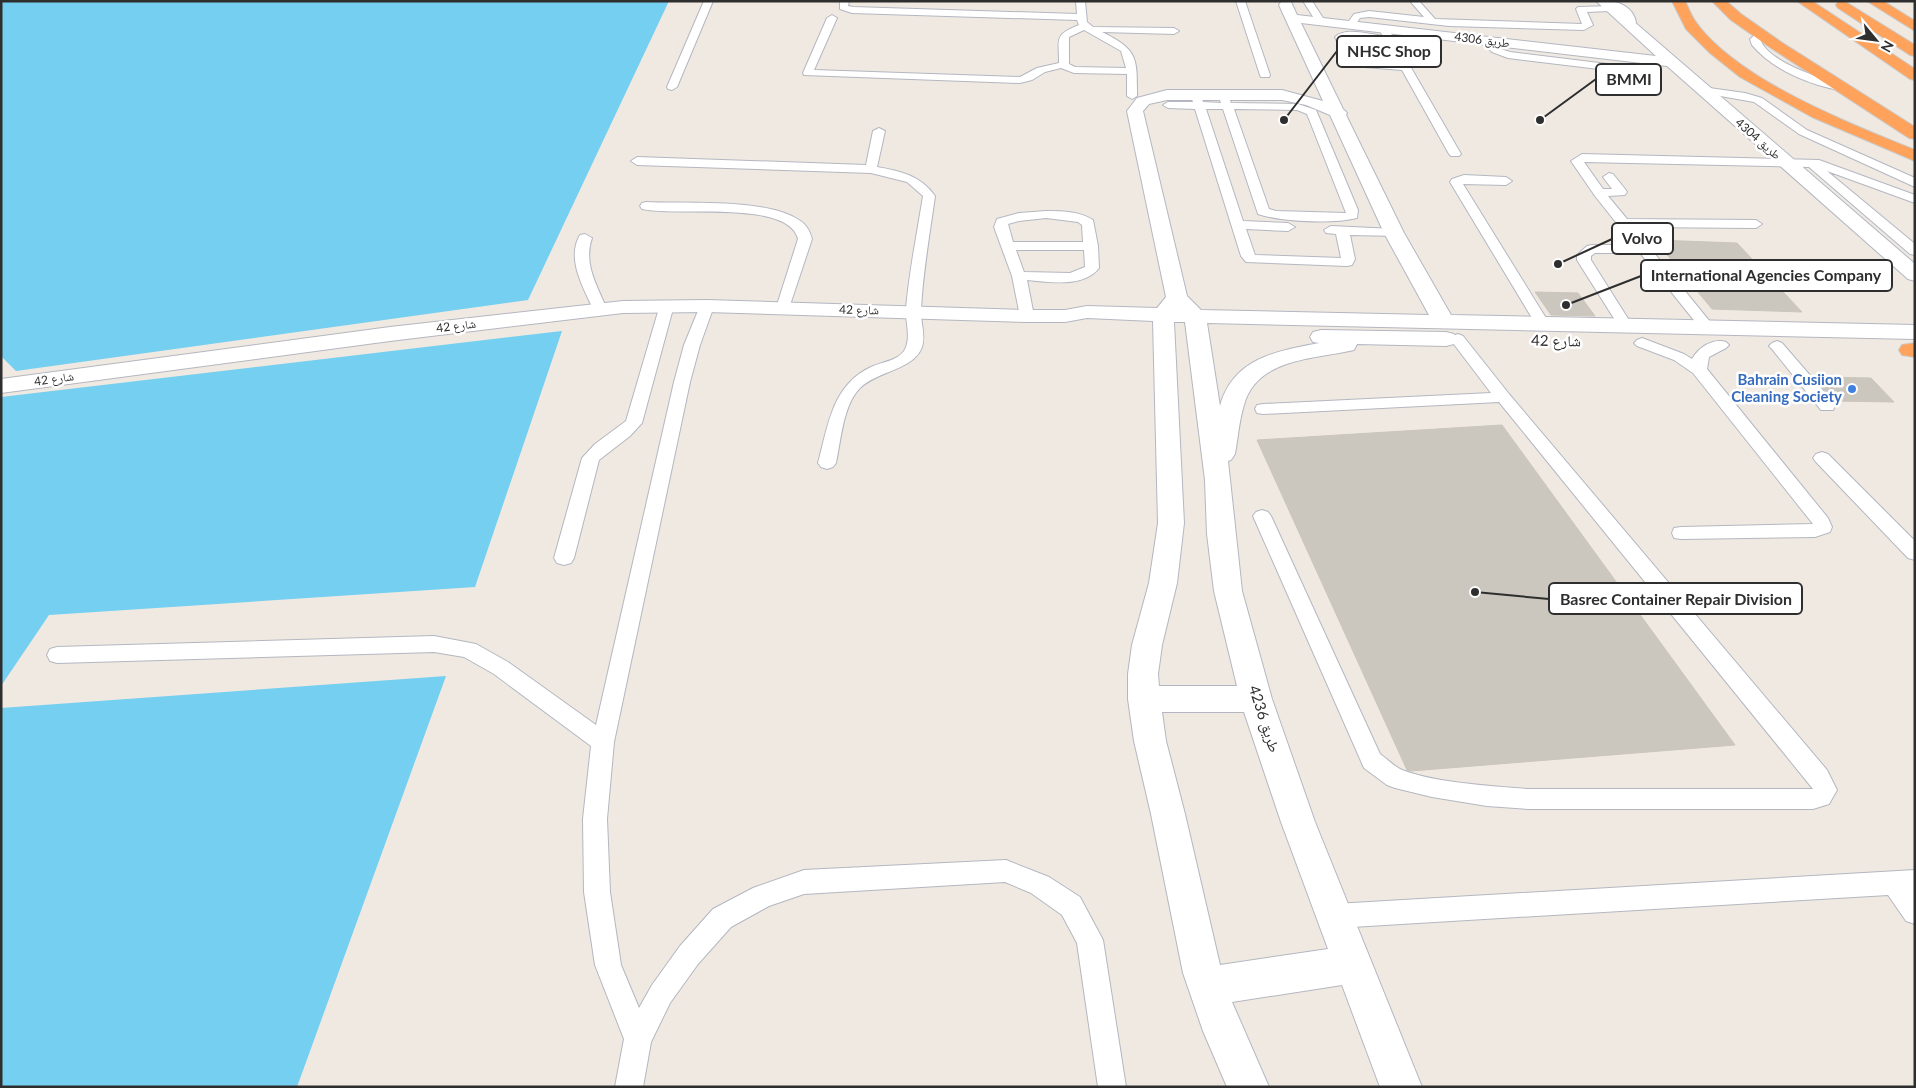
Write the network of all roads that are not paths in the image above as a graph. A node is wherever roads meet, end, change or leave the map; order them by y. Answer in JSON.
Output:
{"nodes":[{"id":1,"x":709,"y":1,"type":"edge"},
{"id":2,"x":845,"y":1,"type":"edge"},
{"id":3,"x":1080,"y":1,"type":"edge"},
{"id":4,"x":1240,"y":1,"type":"edge"},
{"id":5,"x":1307,"y":1,"type":"edge"},
{"id":6,"x":1414,"y":1,"type":"edge"},
{"id":7,"x":1678,"y":1,"type":"edge"},
{"id":8,"x":1718,"y":1,"type":"edge"},
{"id":9,"x":1803,"y":1,"type":"edge"},
{"id":10,"x":1836,"y":1,"type":"edge"},
{"id":11,"x":1873,"y":1,"type":"edge"},
{"id":12,"x":911,"y":2,"type":"edge"},
{"id":13,"x":1284,"y":2,"type":"edge"},
{"id":14,"x":1607,"y":3,"type":"edge"},
{"id":15,"x":970,"y":4,"type":"dead end"},
{"id":16,"x":832,"y":18,"type":"dead end"},
{"id":17,"x":1292,"y":18,"type":"junction"},
{"id":18,"x":1320,"y":21,"type":"junction"},
{"id":19,"x":1433,"y":22,"type":"junction"},
{"id":20,"x":1449,"y":23,"type":"junction"},
{"id":21,"x":1085,"y":24,"type":"junction"},
{"id":22,"x":1351,"y":25,"type":"junction"},
{"id":23,"x":1915,"y":27,"type":"edge"},
{"id":24,"x":1174,"y":31,"type":"dead end"},
{"id":25,"x":1386,"y":34,"type":"junction"},
{"id":26,"x":1456,"y":37,"type":"junction"},
{"id":27,"x":1915,"y":52,"type":"edge"},
{"id":28,"x":1539,"y":53,"type":"junction"},
{"id":29,"x":1671,"y":62,"type":"junction"},
{"id":30,"x":1062,"y":64,"type":"junction"},
{"id":31,"x":1406,"y":67,"type":"junction"},
{"id":32,"x":1632,"y":70,"type":"dead end"},
{"id":33,"x":1132,"y":71,"type":"junction"},
{"id":34,"x":1320,"y":74,"type":"junction"},
{"id":35,"x":1265,"y":75,"type":"dead end"},
{"id":36,"x":1915,"y":76,"type":"edge"},
{"id":37,"x":672,"y":87,"type":"dead end"},
{"id":38,"x":1702,"y":90,"type":"junction"},
{"id":39,"x":1282,"y":95,"type":"junction"},
{"id":40,"x":1137,"y":99,"type":"junction"},
{"id":41,"x":1198,"y":100,"type":"junction"},
{"id":42,"x":1225,"y":100,"type":"junction"},
{"id":43,"x":1168,"y":105,"type":"dead end"},
{"id":44,"x":1314,"y":116,"type":"junction"},
{"id":45,"x":1340,"y":116,"type":"junction"},
{"id":46,"x":879,"y":131,"type":"dead end"},
{"id":47,"x":1915,"y":134,"type":"edge"},
{"id":48,"x":1908,"y":153,"type":"edge"},
{"id":49,"x":1455,"y":154,"type":"dead end"},
{"id":50,"x":637,"y":161,"type":"dead end"},
{"id":51,"x":1785,"y":163,"type":"junction"},
{"id":52,"x":1811,"y":164,"type":"junction"},
{"id":53,"x":871,"y":169,"type":"junction"},
{"id":54,"x":1609,"y":177,"type":"dead end"},
{"id":55,"x":1506,"y":181,"type":"dead end"},
{"id":56,"x":1915,"y":183,"type":"edge"},
{"id":57,"x":1599,"y":193,"type":"junction"},
{"id":58,"x":1915,"y":199,"type":"edge"},
{"id":59,"x":646,"y":206,"type":"dead end"},
{"id":60,"x":1624,"y":223,"type":"junction"},
{"id":61,"x":1756,"y":224,"type":"dead end"},
{"id":62,"x":1238,"y":225,"type":"junction"},
{"id":63,"x":1342,"y":230,"type":"junction"},
{"id":64,"x":1394,"y":233,"type":"junction"},
{"id":65,"x":584,"y":238,"type":"dead end"},
{"id":66,"x":1007,"y":246,"type":"junction"},
{"id":67,"x":1091,"y":246,"type":"junction"},
{"id":68,"x":1644,"y":249,"type":"junction"},
{"id":69,"x":1915,"y":251,"type":"edge"},
{"id":70,"x":1915,"y":275,"type":"edge"},
{"id":71,"x":1019,"y":276,"type":"junction"},
{"id":72,"x":667,"y":305,"type":"junction"},
{"id":73,"x":707,"y":306,"type":"junction"},
{"id":74,"x":783,"y":308,"type":"junction"},
{"id":75,"x":600,"y":309,"type":"junction"},
{"id":76,"x":913,"y":311,"type":"junction"},
{"id":77,"x":1168,"y":314,"type":"junction"},
{"id":78,"x":1027,"y":316,"type":"junction"},
{"id":79,"x":1442,"y":320,"type":"junction"},
{"id":80,"x":1542,"y":323,"type":"junction"},
{"id":81,"x":1196,"y":325,"type":"junction"},
{"id":82,"x":1625,"y":325,"type":"junction"},
{"id":83,"x":1706,"y":326,"type":"junction"},
{"id":84,"x":1390,"y":339,"type":"junction"},
{"id":85,"x":1458,"y":339,"type":"junction"},
{"id":86,"x":1642,"y":343,"type":"junction"},
{"id":87,"x":1721,"y":345,"type":"junction"},
{"id":88,"x":1914,"y":345,"type":"edge"},
{"id":89,"x":1777,"y":346,"type":"junction"},
{"id":90,"x":1699,"y":370,"type":"junction"},
{"id":91,"x":4,"y":383,"type":"edge"},
{"id":92,"x":1503,"y":397,"type":"junction"},
{"id":93,"x":1827,"y":406,"type":"dead end"},
{"id":94,"x":1263,"y":409,"type":"dead end"},
{"id":95,"x":1822,"y":458,"type":"dead end"},
{"id":96,"x":826,"y":463,"type":"dead end"},
{"id":97,"x":1218,"y":480,"type":"junction"},
{"id":98,"x":1262,"y":516,"type":"dead end"},
{"id":99,"x":1681,"y":532,"type":"dead end"},
{"id":100,"x":1915,"y":553,"type":"edge"},
{"id":101,"x":564,"y":558,"type":"dead end"},
{"id":102,"x":57,"y":655,"type":"dead end"},
{"id":103,"x":1144,"y":699,"type":"junction"},
{"id":104,"x":1256,"y":699,"type":"junction"},
{"id":105,"x":603,"y":742,"type":"junction"},
{"id":106,"x":1904,"y":882,"type":"edge"},
{"id":107,"x":1915,"y":912,"type":"edge"},
{"id":108,"x":1335,"y":916,"type":"junction"},
{"id":109,"x":1353,"y":964,"type":"junction"},
{"id":110,"x":1206,"y":987,"type":"junction"},
{"id":111,"x":638,"y":1039,"type":"junction"},
{"id":112,"x":628,"y":1087,"type":"edge"},
{"id":113,"x":1112,"y":1087,"type":"edge"},
{"id":114,"x":1248,"y":1087,"type":"edge"},
{"id":115,"x":1400,"y":1087,"type":"edge"}],
"edges":[{"from":1,"to":37,"type":"lane"},
{"from":2,"to":21,"type":"lane"},
{"from":3,"to":21,"type":"lane"},
{"from":4,"to":35,"type":"lane"},
{"from":5,"to":18,"type":"lane"},
{"from":6,"to":19,"type":"lane"},
{"from":7,"to":48,"type":"highway"},
{"from":8,"to":47,"type":"highway"},
{"from":9,"to":36,"type":"highway"},
{"from":10,"to":27,"type":"highway"},
{"from":11,"to":23,"type":"highway"},
{"from":12,"to":15,"type":"lane"},
{"from":13,"to":17,"type":"street"},
{"from":14,"to":20,"type":"lane"},
{"from":14,"to":29,"type":"street","name":"طريق 4304"},
{"from":16,"to":30,"type":"lane"},
{"from":17,"to":18,"type":"street","name":"طريق 4306"},
{"from":17,"to":34,"type":"street"},
{"from":18,"to":22,"type":"street","name":"طريق 4306"},
{"from":19,"to":20,"type":"lane"},
{"from":19,"to":22,"type":"lane"},
{"from":20,"to":26,"type":"lane"},
{"from":21,"to":24,"type":"lane"},
{"from":21,"to":30,"type":"lane"},
{"from":21,"to":33,"type":"lane"},
{"from":22,"to":25,"type":"street","name":"طريق 4306"},
{"from":25,"to":26,"type":"street","name":"طريق 4306"},
{"from":25,"to":31,"type":"lane"},
{"from":25,"to":31,"type":"lane"},
{"from":26,"to":28,"type":"street","name":"طريق 4306"},
{"from":28,"to":29,"type":"street","name":"طريق 4306"},
{"from":28,"to":32,"type":"lane"},
{"from":29,"to":38,"type":"street","name":"طريق 4304"},
{"from":30,"to":33,"type":"lane"},
{"from":31,"to":49,"type":"lane"},
{"from":33,"to":40,"type":"lane"},
{"from":34,"to":39,"type":"street"},
{"from":34,"to":45,"type":"street"},
{"from":38,"to":51,"type":"street","name":"طريق 4304"},
{"from":38,"to":56,"type":"lane"},
{"from":39,"to":42,"type":"street"},
{"from":39,"to":45,"type":"street"},
{"from":40,"to":41,"type":"street"},
{"from":40,"to":77,"type":"street"},
{"from":41,"to":42,"type":"street"},
{"from":41,"to":43,"type":"lane"},
{"from":41,"to":62,"type":"lane"},
{"from":42,"to":44,"type":"lane"},
{"from":42,"to":44,"type":"lane"},
{"from":44,"to":45,"type":"lane"},
{"from":45,"to":64,"type":"street"},
{"from":46,"to":53,"type":"lane"},
{"from":50,"to":53,"type":"lane"},
{"from":51,"to":52,"type":"lane"},
{"from":51,"to":57,"type":"lane"},
{"from":51,"to":70,"type":"street","name":"طريق 4304"},
{"from":52,"to":58,"type":"lane"},
{"from":52,"to":69,"type":"lane"},
{"from":53,"to":76,"type":"lane"},
{"from":54,"to":57,"type":"lane"},
{"from":55,"to":80,"type":"lane"},
{"from":57,"to":60,"type":"lane"},
{"from":59,"to":74,"type":"lane"},
{"from":60,"to":61,"type":"lane"},
{"from":60,"to":68,"type":"lane"},
{"from":62,"to":63,"type":"lane"},
{"from":62,"to":63,"type":"lane"},
{"from":63,"to":64,"type":"lane"},
{"from":64,"to":79,"type":"street"},
{"from":65,"to":75,"type":"lane"},
{"from":66,"to":67,"type":"lane"},
{"from":66,"to":67,"type":"lane"},
{"from":66,"to":71,"type":"lane"},
{"from":67,"to":71,"type":"lane"},
{"from":68,"to":82,"type":"lane"},
{"from":68,"to":83,"type":"lane"},
{"from":71,"to":78,"type":"lane"},
{"from":72,"to":73,"type":"street","name":"شارع 42"},
{"from":72,"to":75,"type":"street","name":"شارع 42"},
{"from":72,"to":101,"type":"lane"},
{"from":73,"to":74,"type":"street","name":"شارع 42"},
{"from":73,"to":105,"type":"lane"},
{"from":74,"to":76,"type":"street","name":"شارع 42"},
{"from":75,"to":91,"type":"street","name":"شارع 42"},
{"from":76,"to":78,"type":"street","name":"شارع 42"},
{"from":76,"to":96,"type":"lane"},
{"from":77,"to":78,"type":"street","name":"شارع 42"},
{"from":77,"to":81,"type":"street","name":"شارع 42"},
{"from":77,"to":81,"type":"street"},
{"from":77,"to":103,"type":"street"},
{"from":79,"to":80,"type":"street","name":"شارع 42"},
{"from":79,"to":81,"type":"street","name":"شارع 42"},
{"from":80,"to":82,"type":"street","name":"شارع 42"},
{"from":81,"to":84,"type":"street","name":"شارع 42"},
{"from":81,"to":97,"type":"street","name":"طريق 4236"},
{"from":82,"to":83,"type":"street","name":"شارع 42"},
{"from":83,"to":87,"type":"street"},
{"from":83,"to":88,"type":"street","name":"شارع 42"},
{"from":84,"to":85,"type":"street","name":"شارع 42"},
{"from":84,"to":97,"type":"street"},
{"from":85,"to":86,"type":"street","name":"شارع 42"},
{"from":85,"to":92,"type":"lane"},
{"from":86,"to":87,"type":"street","name":"شارع 42"},
{"from":86,"to":90,"type":"lane"},
{"from":87,"to":89,"type":"street","name":"شارع 42"},
{"from":87,"to":90,"type":"lane"},
{"from":88,"to":89,"type":"street","name":"شارع 42"},
{"from":89,"to":93,"type":"lane"},
{"from":90,"to":99,"type":"lane"},
{"from":92,"to":94,"type":"lane"},
{"from":92,"to":98,"type":"lane"},
{"from":95,"to":100,"type":"lane"},
{"from":97,"to":104,"type":"street","name":"طريق 4236"},
{"from":102,"to":105,"type":"lane"},
{"from":103,"to":104,"type":"street"},
{"from":103,"to":110,"type":"street"},
{"from":104,"to":108,"type":"street","name":"طريق 4236"},
{"from":105,"to":111,"type":"lane"},
{"from":106,"to":107,"type":"lane"},
{"from":106,"to":108,"type":"lane"},
{"from":108,"to":109,"type":"street","name":"طريق 4236"},
{"from":109,"to":110,"type":"street"},
{"from":109,"to":115,"type":"street","name":"طريق 4236"},
{"from":110,"to":114,"type":"street"},
{"from":111,"to":112,"type":"lane"},
{"from":111,"to":113,"type":"lane"}]}
